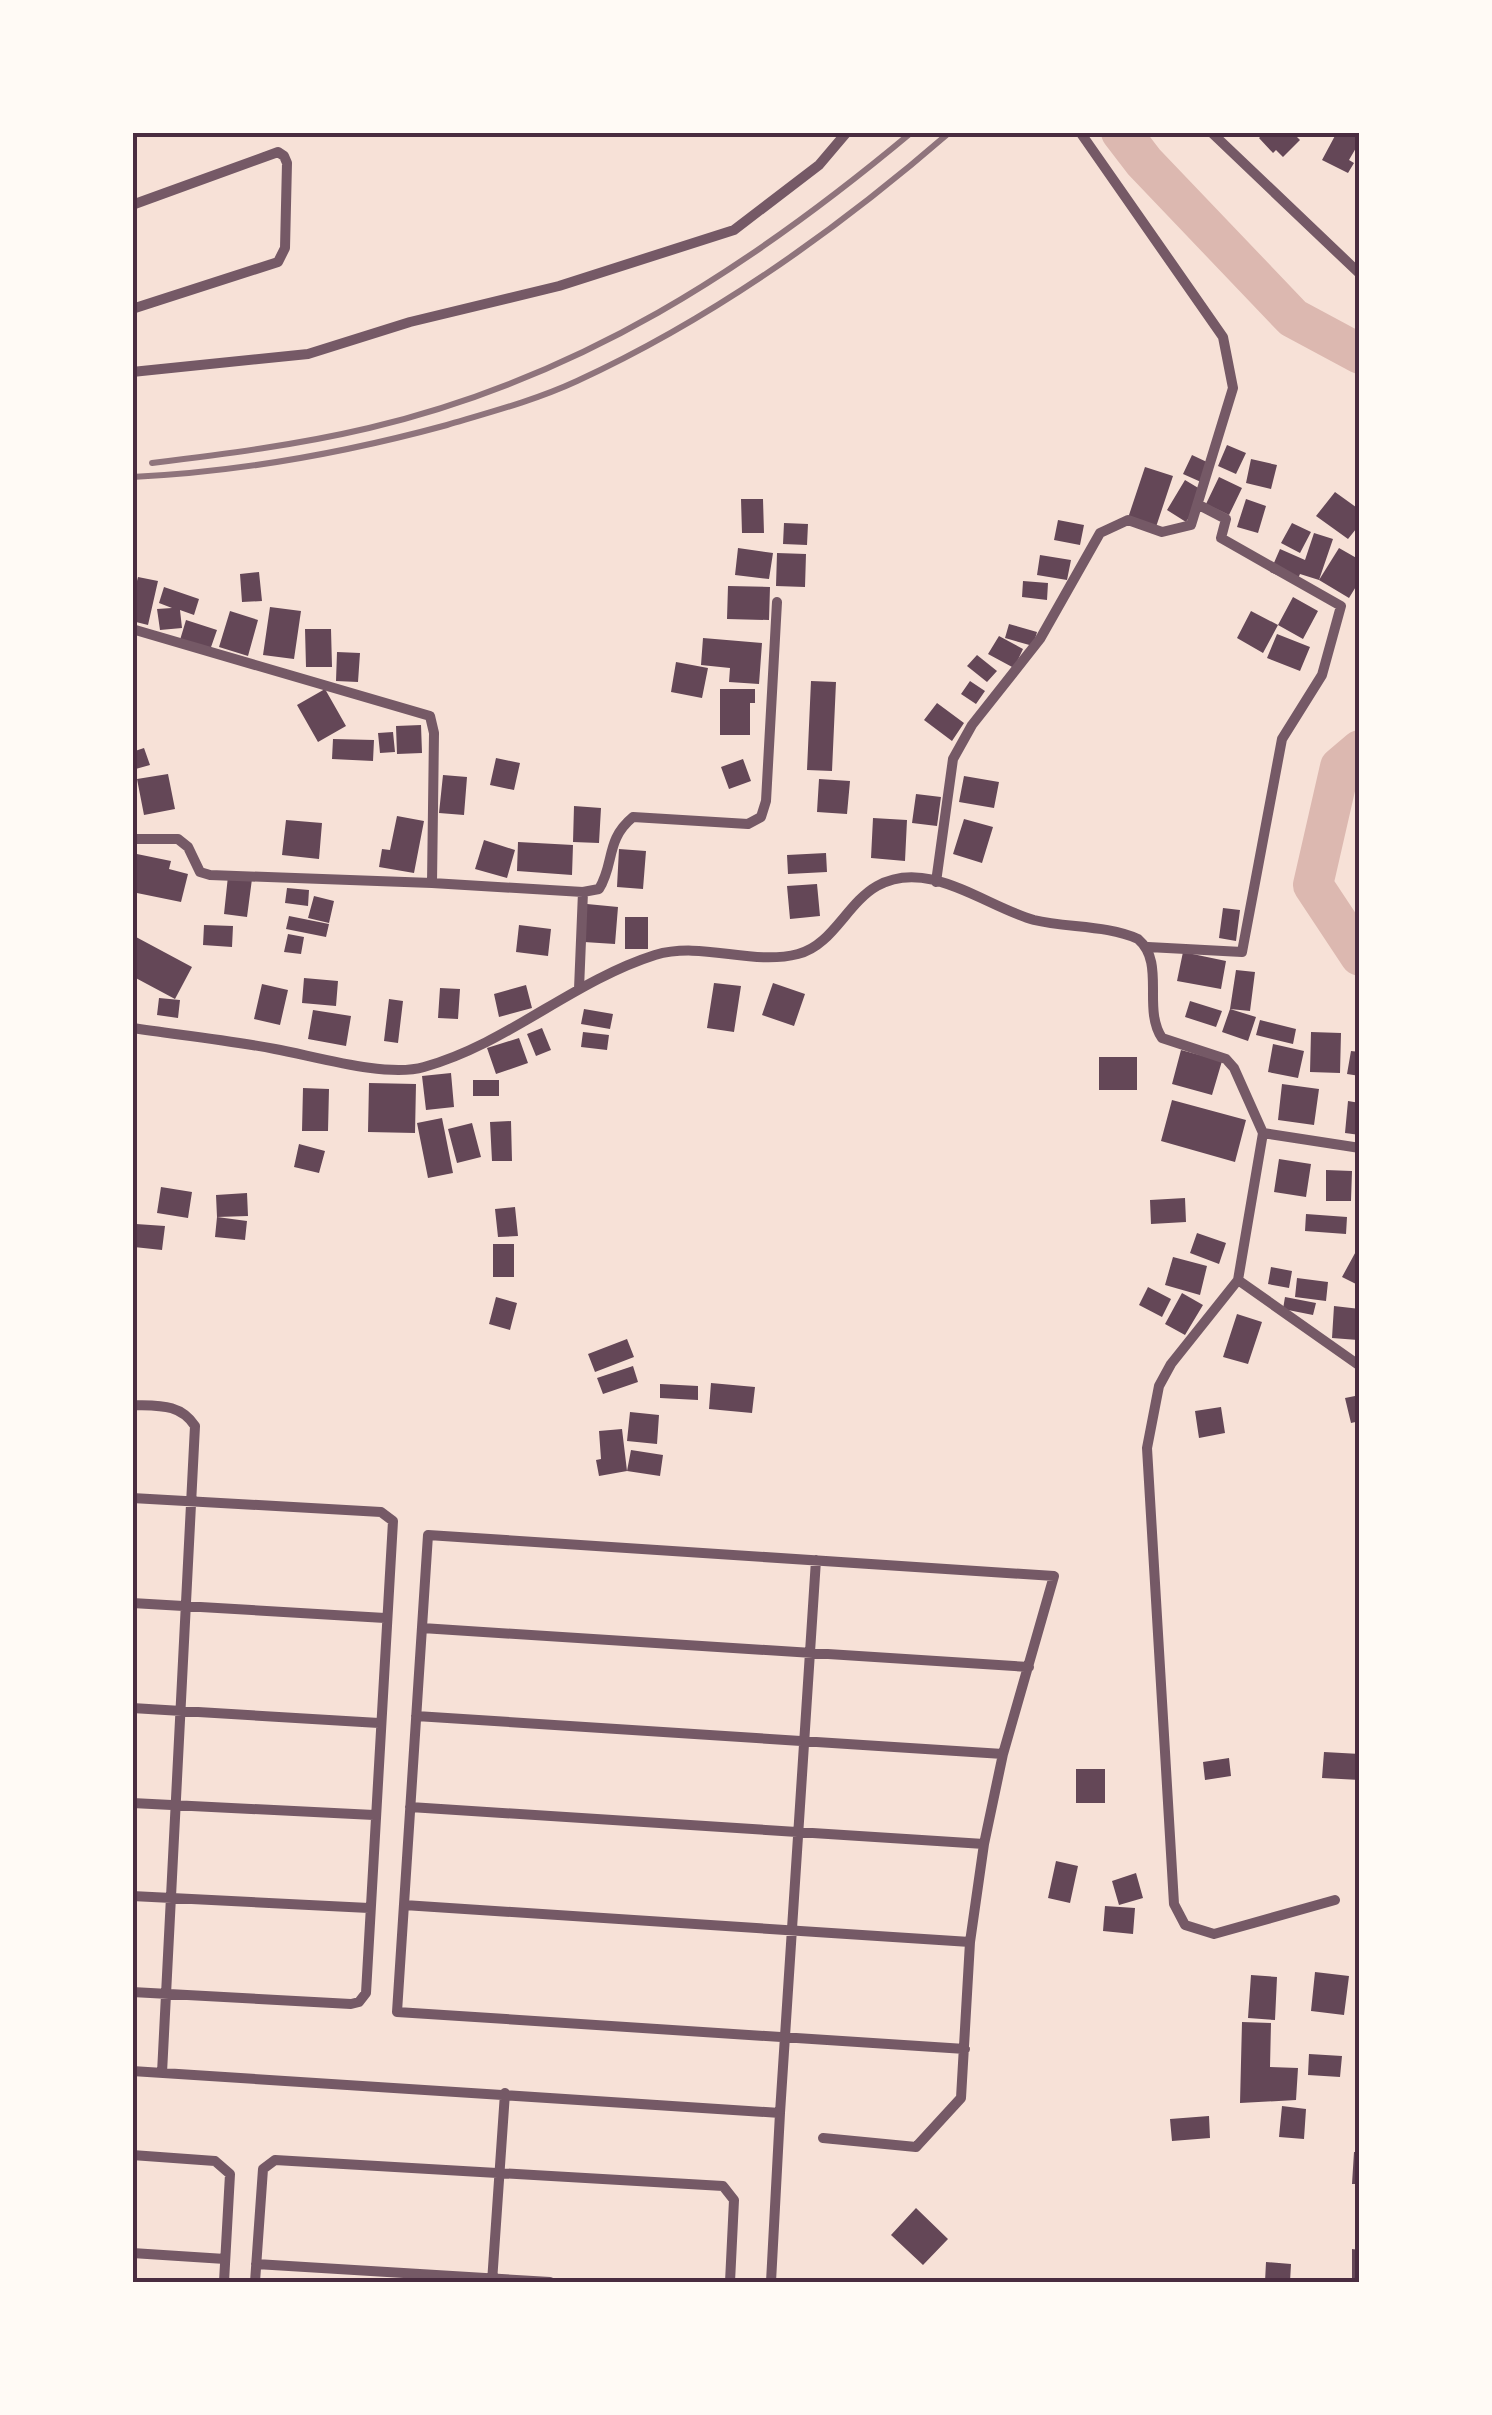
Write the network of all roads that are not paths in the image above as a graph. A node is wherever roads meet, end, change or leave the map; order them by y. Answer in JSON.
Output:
{"nodes":[{"id":1,"x":847,"y":132,"type":"edge"},
{"id":2,"x":1080,"y":132,"type":"edge"},
{"id":3,"x":1212,"y":132,"type":"edge"},
{"id":4,"x":132,"y":205,"type":"edge"},
{"id":5,"x":1360,"y":274,"type":"edge"},
{"id":6,"x":132,"y":310,"type":"edge"},
{"id":7,"x":132,"y":372,"type":"edge"},
{"id":8,"x":1199,"y":505,"type":"junction"},
{"id":9,"x":777,"y":602,"type":"dead end"},
{"id":10,"x":132,"y":629,"type":"edge"},
{"id":11,"x":132,"y":839,"type":"edge"},
{"id":12,"x":936,"y":882,"type":"junction"},
{"id":13,"x":432,"y":883,"type":"junction"},
{"id":14,"x":583,"y":892,"type":"junction"},
{"id":15,"x":1148,"y":948,"type":"junction"},
{"id":16,"x":579,"y":989,"type":"junction"},
{"id":17,"x":132,"y":1028,"type":"edge"},
{"id":18,"x":1263,"y":1133,"type":"junction"},
{"id":19,"x":1360,"y":1148,"type":"edge"},
{"id":20,"x":1238,"y":1280,"type":"junction"},
{"id":21,"x":1360,"y":1366,"type":"edge"},
{"id":22,"x":132,"y":1405,"type":"edge"},
{"id":23,"x":132,"y":1498,"type":"edge"},
{"id":24,"x":192,"y":1502,"type":"junction"},
{"id":25,"x":816,"y":1560,"type":"junction"},
{"id":26,"x":132,"y":1603,"type":"edge"},
{"id":27,"x":186,"y":1606,"type":"junction"},
{"id":28,"x":385,"y":1618,"type":"junction"},
{"id":29,"x":422,"y":1628,"type":"junction"},
{"id":30,"x":810,"y":1654,"type":"junction"},
{"id":31,"x":1028,"y":1668,"type":"junction"},
{"id":32,"x":132,"y":1708,"type":"edge"},
{"id":33,"x":181,"y":1711,"type":"junction"},
{"id":34,"x":416,"y":1716,"type":"junction"},
{"id":35,"x":379,"y":1723,"type":"junction"},
{"id":36,"x":804,"y":1742,"type":"junction"},
{"id":37,"x":1003,"y":1754,"type":"junction"},
{"id":38,"x":132,"y":1803,"type":"edge"},
{"id":39,"x":176,"y":1805,"type":"junction"},
{"id":40,"x":410,"y":1807,"type":"junction"},
{"id":41,"x":374,"y":1815,"type":"junction"},
{"id":42,"x":799,"y":1832,"type":"junction"},
{"id":43,"x":984,"y":1844,"type":"junction"},
{"id":44,"x":132,"y":1896,"type":"edge"},
{"id":45,"x":171,"y":1898,"type":"junction"},
{"id":46,"x":1335,"y":1900,"type":"dead end"},
{"id":47,"x":404,"y":1905,"type":"junction"},
{"id":48,"x":369,"y":1908,"type":"junction"},
{"id":49,"x":792,"y":1930,"type":"junction"},
{"id":50,"x":970,"y":1942,"type":"junction"},
{"id":51,"x":132,"y":1992,"type":"edge"},
{"id":52,"x":166,"y":1994,"type":"junction"},
{"id":53,"x":786,"y":2037,"type":"junction"},
{"id":54,"x":965,"y":2049,"type":"junction"},
{"id":55,"x":132,"y":2071,"type":"edge"},
{"id":56,"x":162,"y":2072,"type":"junction"},
{"id":57,"x":505,"y":2093,"type":"junction"},
{"id":58,"x":780,"y":2113,"type":"junction"},
{"id":59,"x":823,"y":2138,"type":"dead end"},
{"id":60,"x":132,"y":2155,"type":"edge"},
{"id":61,"x":499,"y":2173,"type":"junction"},
{"id":62,"x":132,"y":2253,"type":"edge"},
{"id":63,"x":226,"y":2259,"type":"junction"},
{"id":64,"x":256,"y":2264,"type":"junction"},
{"id":65,"x":492,"y":2281,"type":"edge"},
{"id":66,"x":224,"y":2282,"type":"edge"},
{"id":67,"x":255,"y":2282,"type":"edge"},
{"id":68,"x":550,"y":2282,"type":"edge"},
{"id":69,"x":730,"y":2282,"type":"edge"},
{"id":70,"x":772,"y":2282,"type":"edge"}],
"edges":[{"from":1,"to":7,"type":"street"},
{"from":2,"to":8,"type":"street"},
{"from":3,"to":5,"type":"street"},
{"from":4,"to":6,"type":"street"},
{"from":8,"to":12,"type":"street"},
{"from":8,"to":15,"type":"street"},
{"from":9,"to":14,"type":"street"},
{"from":10,"to":13,"type":"street"},
{"from":11,"to":13,"type":"street"},
{"from":12,"to":15,"type":"street"},
{"from":12,"to":16,"type":"street"},
{"from":13,"to":14,"type":"street"},
{"from":14,"to":16,"type":"street"},
{"from":15,"to":18,"type":"street"},
{"from":16,"to":17,"type":"street"},
{"from":18,"to":19,"type":"street"},
{"from":18,"to":20,"type":"street"},
{"from":20,"to":21,"type":"street"},
{"from":20,"to":46,"type":"street"},
{"from":22,"to":24,"type":"street"},
{"from":23,"to":24,"type":"street"},
{"from":24,"to":27,"type":"street"},
{"from":24,"to":28,"type":"street"},
{"from":25,"to":29,"type":"street"},
{"from":25,"to":30,"type":"street"},
{"from":25,"to":31,"type":"street"},
{"from":26,"to":27,"type":"street"},
{"from":27,"to":28,"type":"street"},
{"from":27,"to":33,"type":"street"},
{"from":28,"to":35,"type":"street"},
{"from":29,"to":30,"type":"street"},
{"from":29,"to":34,"type":"street"},
{"from":30,"to":31,"type":"street"},
{"from":30,"to":36,"type":"street"},
{"from":31,"to":37,"type":"street"},
{"from":32,"to":33,"type":"street"},
{"from":33,"to":35,"type":"street"},
{"from":33,"to":39,"type":"street"},
{"from":34,"to":36,"type":"street"},
{"from":34,"to":40,"type":"street"},
{"from":35,"to":41,"type":"street"},
{"from":36,"to":37,"type":"street"},
{"from":36,"to":42,"type":"street"},
{"from":37,"to":43,"type":"street"},
{"from":38,"to":39,"type":"street"},
{"from":39,"to":41,"type":"street"},
{"from":39,"to":45,"type":"street"},
{"from":40,"to":42,"type":"street"},
{"from":40,"to":47,"type":"street"},
{"from":41,"to":48,"type":"street"},
{"from":42,"to":43,"type":"street"},
{"from":42,"to":49,"type":"street"},
{"from":43,"to":50,"type":"street"},
{"from":44,"to":45,"type":"street"},
{"from":45,"to":48,"type":"street"},
{"from":45,"to":52,"type":"street"},
{"from":47,"to":49,"type":"street"},
{"from":47,"to":53,"type":"street"},
{"from":48,"to":52,"type":"street"},
{"from":49,"to":50,"type":"street"},
{"from":49,"to":53,"type":"street"},
{"from":50,"to":54,"type":"street"},
{"from":51,"to":52,"type":"street"},
{"from":52,"to":56,"type":"street"},
{"from":53,"to":54,"type":"street"},
{"from":53,"to":58,"type":"street"},
{"from":54,"to":59,"type":"street"},
{"from":55,"to":56,"type":"street"},
{"from":56,"to":57,"type":"street"},
{"from":57,"to":58,"type":"street"},
{"from":57,"to":61,"type":"street"},
{"from":58,"to":70,"type":"street"},
{"from":60,"to":63,"type":"street"},
{"from":61,"to":64,"type":"street"},
{"from":61,"to":65,"type":"street"},
{"from":61,"to":69,"type":"street"},
{"from":62,"to":63,"type":"street"},
{"from":63,"to":66,"type":"street"},
{"from":64,"to":65,"type":"street"},
{"from":64,"to":67,"type":"street"},
{"from":65,"to":68,"type":"street"}]}
